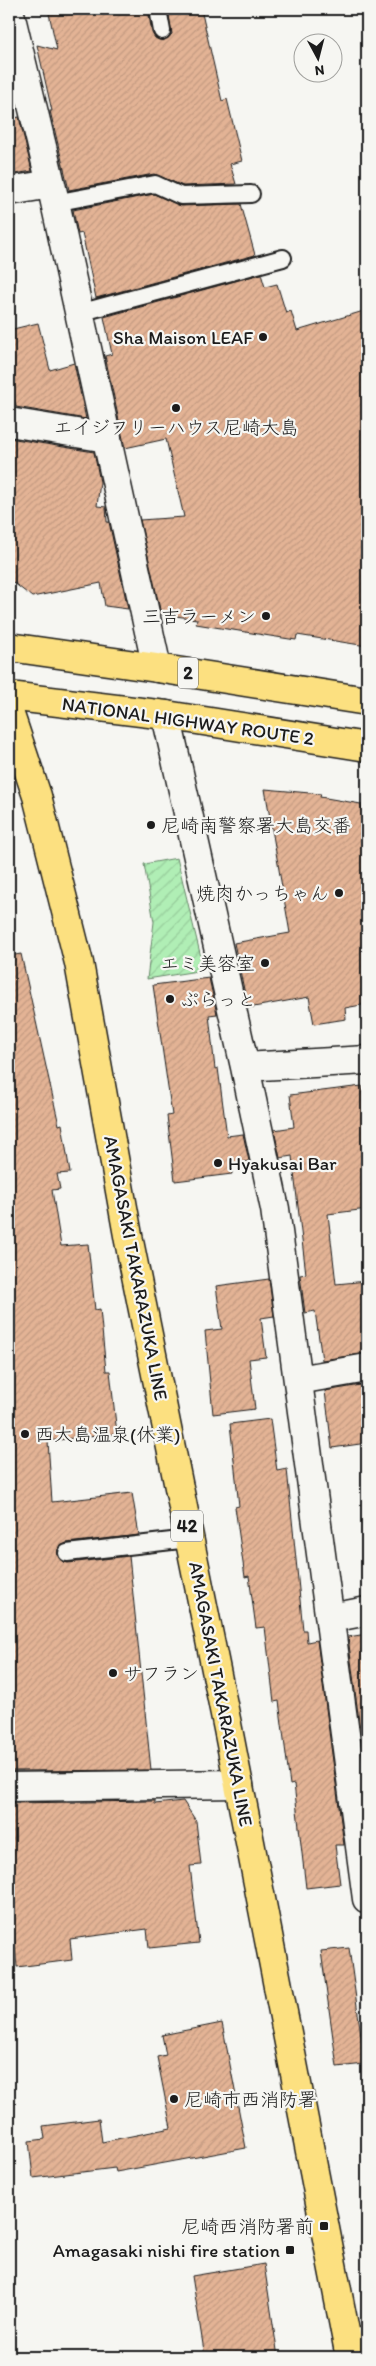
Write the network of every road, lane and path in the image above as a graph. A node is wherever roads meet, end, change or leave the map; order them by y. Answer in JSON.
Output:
{"nodes":[{"id":1,"x":158,"y":9,"type":"edge"},
{"id":2,"x":10,"y":15,"type":"edge"},
{"id":3,"x":162,"y":31,"type":"dead end"},
{"id":4,"x":9,"y":191,"type":"edge"},
{"id":5,"x":52,"y":193,"type":"junction"},
{"id":6,"x":251,"y":194,"type":"dead end"},
{"id":7,"x":283,"y":258,"type":"dead end"},
{"id":8,"x":79,"y":314,"type":"junction"},
{"id":9,"x":9,"y":422,"type":"edge"},
{"id":10,"x":107,"y":438,"type":"junction"},
{"id":11,"x":9,"y":647,"type":"edge"},
{"id":12,"x":156,"y":668,"type":"junction"},
{"id":13,"x":9,"y":696,"type":"edge"},
{"id":14,"x":367,"y":701,"type":"edge"},
{"id":15,"x":9,"y":712,"type":"edge"},
{"id":16,"x":166,"y":715,"type":"junction"},
{"id":17,"x":367,"y":747,"type":"edge"},
{"id":18,"x":367,"y":1060,"type":"edge"},
{"id":19,"x":245,"y":1067,"type":"junction"},
{"id":20,"x":367,"y":1368,"type":"edge"},
{"id":21,"x":298,"y":1380,"type":"junction"},
{"id":22,"x":189,"y":1539,"type":"junction"},
{"id":23,"x":67,"y":1553,"type":"dead end"},
{"id":24,"x":367,"y":1611,"type":"edge"},
{"id":25,"x":331,"y":1618,"type":"junction"},
{"id":26,"x":239,"y":1784,"type":"junction"},
{"id":27,"x":9,"y":1787,"type":"edge"},
{"id":28,"x":364,"y":1857,"type":"edge"},
{"id":29,"x":367,"y":1899,"type":"edge"},
{"id":30,"x":355,"y":2348,"type":"edge"}],
"edges":[{"from":1,"to":3,"type":"lane"},
{"from":2,"to":5,"type":"street"},
{"from":4,"to":5,"type":"street"},
{"from":5,"to":6,"type":"lane"},
{"from":5,"to":8,"type":"street"},
{"from":7,"to":8,"type":"lane"},
{"from":8,"to":10,"type":"street"},
{"from":9,"to":10,"type":"street"},
{"from":10,"to":12,"type":"street"},
{"from":11,"to":12,"type":"main road","number":"2"},
{"from":12,"to":14,"type":"main road","number":"2"},
{"from":13,"to":16,"type":"main road","name":"NATIONAL HIGHWAY ROUTE 2"},
{"from":15,"to":22,"type":"main road","name":"AMAGASAKI TAKARAZUKA LINE","number":"42"},
{"from":16,"to":17,"type":"main road","name":"NATIONAL HIGHWAY ROUTE 2"},
{"from":16,"to":19,"type":"street"},
{"from":18,"to":19,"type":"street"},
{"from":19,"to":21,"type":"street"},
{"from":20,"to":21,"type":"street"},
{"from":21,"to":25,"type":"street"},
{"from":22,"to":23,"type":"lane"},
{"from":22,"to":26,"type":"main road","name":"AMAGASAKI TAKARAZUKA LINE","number":"42"},
{"from":24,"to":25,"type":"street"},
{"from":25,"to":28,"type":"street"},
{"from":26,"to":27,"type":"street"},
{"from":26,"to":30,"type":"main road","name":"AMAGASAKI TAKARAZUKA LINE","number":"42"},
{"from":28,"to":29,"type":"street"}]}
